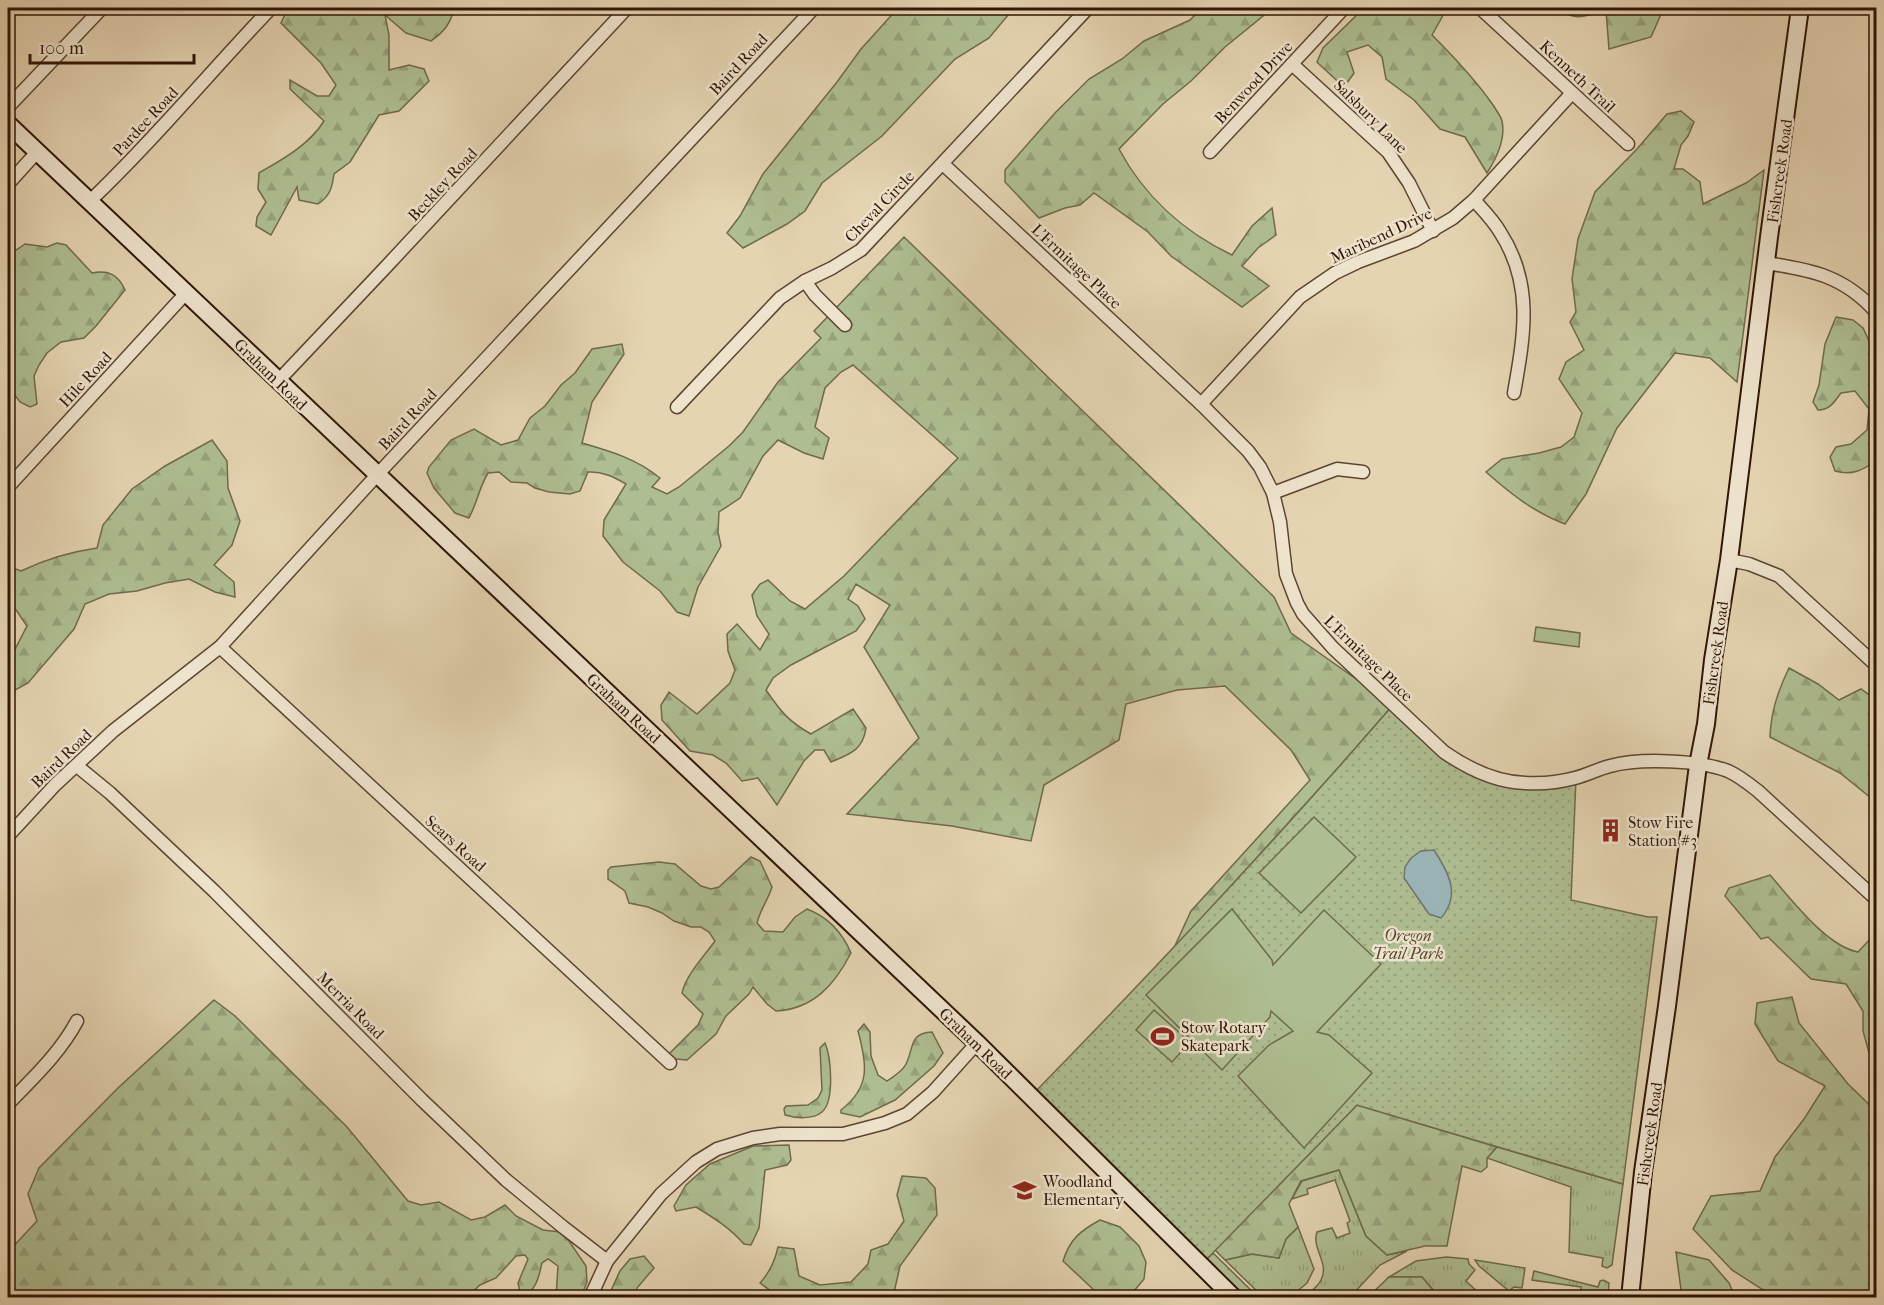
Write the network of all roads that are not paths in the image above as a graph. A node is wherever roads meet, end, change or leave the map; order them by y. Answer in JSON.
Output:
{"nodes":[{"id":1,"x":102,"y":8,"type":"edge"},
{"id":2,"x":271,"y":8,"type":"edge"},
{"id":3,"x":627,"y":8,"type":"edge"},
{"id":4,"x":814,"y":8,"type":"edge"},
{"id":5,"x":1088,"y":8,"type":"edge"},
{"id":6,"x":1344,"y":8,"type":"edge"},
{"id":7,"x":1480,"y":8,"type":"edge"},
{"id":8,"x":1800,"y":8,"type":"edge"},
{"id":9,"x":1292,"y":64,"type":"junction"},
{"id":10,"x":1572,"y":93,"type":"junction"},
{"id":11,"x":8,"y":107,"type":"edge"},
{"id":12,"x":8,"y":124,"type":"edge"},
{"id":13,"x":1628,"y":144,"type":"dead end"},
{"id":14,"x":37,"y":152,"type":"junction"},
{"id":15,"x":1210,"y":152,"type":"dead end"},
{"id":16,"x":943,"y":164,"type":"junction"},
{"id":17,"x":8,"y":184,"type":"edge"},
{"id":18,"x":1474,"y":200,"type":"junction"},
{"id":19,"x":90,"y":201,"type":"junction"},
{"id":20,"x":1433,"y":231,"type":"junction"},
{"id":21,"x":1766,"y":263,"type":"junction"},
{"id":22,"x":805,"y":281,"type":"junction"},
{"id":23,"x":186,"y":293,"type":"junction"},
{"id":24,"x":1876,"y":312,"type":"edge"},
{"id":25,"x":845,"y":325,"type":"dead end"},
{"id":26,"x":278,"y":381,"type":"junction"},
{"id":27,"x":1514,"y":393,"type":"dead end"},
{"id":28,"x":1201,"y":404,"type":"junction"},
{"id":29,"x":676,"y":407,"type":"dead end"},
{"id":30,"x":1363,"y":472,"type":"dead end"},
{"id":31,"x":377,"y":475,"type":"junction"},
{"id":32,"x":8,"y":487,"type":"edge"},
{"id":33,"x":1273,"y":493,"type":"junction"},
{"id":34,"x":1729,"y":560,"type":"junction"},
{"id":35,"x":220,"y":647,"type":"junction"},
{"id":36,"x":1876,"y":665,"type":"edge"},
{"id":37,"x":1698,"y":765,"type":"junction"},
{"id":38,"x":77,"y":766,"type":"junction"},
{"id":39,"x":8,"y":836,"type":"edge"},
{"id":40,"x":1876,"y":899,"type":"edge"},
{"id":41,"x":77,"y":1021,"type":"dead end"},
{"id":42,"x":977,"y":1044,"type":"junction"},
{"id":43,"x":670,"y":1063,"type":"dead end"},
{"id":44,"x":8,"y":1104,"type":"edge"},
{"id":45,"x":607,"y":1261,"type":"junction"},
{"id":46,"x":590,"y":1298,"type":"edge"},
{"id":47,"x":1234,"y":1298,"type":"edge"},
{"id":48,"x":1630,"y":1298,"type":"edge"}],
"edges":[{"from":1,"to":11,"type":"street"},
{"from":2,"to":19,"type":"street","name":"Pardee Road"},
{"from":3,"to":26,"type":"street","name":"Beckley Road"},
{"from":4,"to":31,"type":"street","name":"Baird Road"},
{"from":5,"to":16,"type":"street","name":"Cheval Circle"},
{"from":6,"to":9,"type":"street","name":"Benwood Drive"},
{"from":7,"to":10,"type":"street","name":"Kenneth Trail"},
{"from":8,"to":21,"type":"main road","name":"Fishcreek Road"},
{"from":9,"to":15,"type":"street","name":"Benwood Drive"},
{"from":9,"to":20,"type":"street","name":"Salsbury Lane"},
{"from":10,"to":13,"type":"street","name":"Kenneth Trail"},
{"from":10,"to":18,"type":"street","name":"Maribend Drive"},
{"from":12,"to":14,"type":"main road","name":"Graham Road"},
{"from":14,"to":17,"type":"street"},
{"from":14,"to":19,"type":"main road","name":"Graham Road"},
{"from":16,"to":22,"type":"street","name":"Cheval Circle"},
{"from":16,"to":28,"type":"street","name":"L'Ermitage Place"},
{"from":18,"to":20,"type":"street","name":"Maribend Drive"},
{"from":18,"to":27,"type":"street"},
{"from":19,"to":23,"type":"main road","name":"Graham Road"},
{"from":20,"to":28,"type":"street","name":"Maribend Drive"},
{"from":21,"to":24,"type":"street"},
{"from":21,"to":34,"type":"main road","name":"Fishcreek Road"},
{"from":22,"to":25,"type":"street"},
{"from":22,"to":29,"type":"street","name":"Cheval Circle"},
{"from":23,"to":26,"type":"main road","name":"Graham Road"},
{"from":23,"to":32,"type":"street","name":"Hile Road"},
{"from":26,"to":31,"type":"main road","name":"Graham Road"},
{"from":28,"to":33,"type":"street","name":"L'Ermitage Place"},
{"from":30,"to":33,"type":"street"},
{"from":31,"to":35,"type":"street","name":"Baird Road"},
{"from":31,"to":42,"type":"main road","name":"Graham Road"},
{"from":33,"to":37,"type":"street","name":"L'Ermitage Place"},
{"from":34,"to":36,"type":"street"},
{"from":34,"to":37,"type":"main road","name":"Fishcreek Road"},
{"from":35,"to":38,"type":"street","name":"Baird Road"},
{"from":35,"to":43,"type":"street","name":"Sears Road"},
{"from":37,"to":40,"type":"street","name":"L'Ermitage Place"},
{"from":37,"to":48,"type":"main road","name":"Fishcreek Road"},
{"from":38,"to":39,"type":"street","name":"Baird Road"},
{"from":38,"to":45,"type":"street","name":"Merria Road"},
{"from":41,"to":44,"type":"street"},
{"from":42,"to":45,"type":"street"},
{"from":42,"to":47,"type":"main road","name":"Graham Road"},
{"from":45,"to":46,"type":"street"}]}
